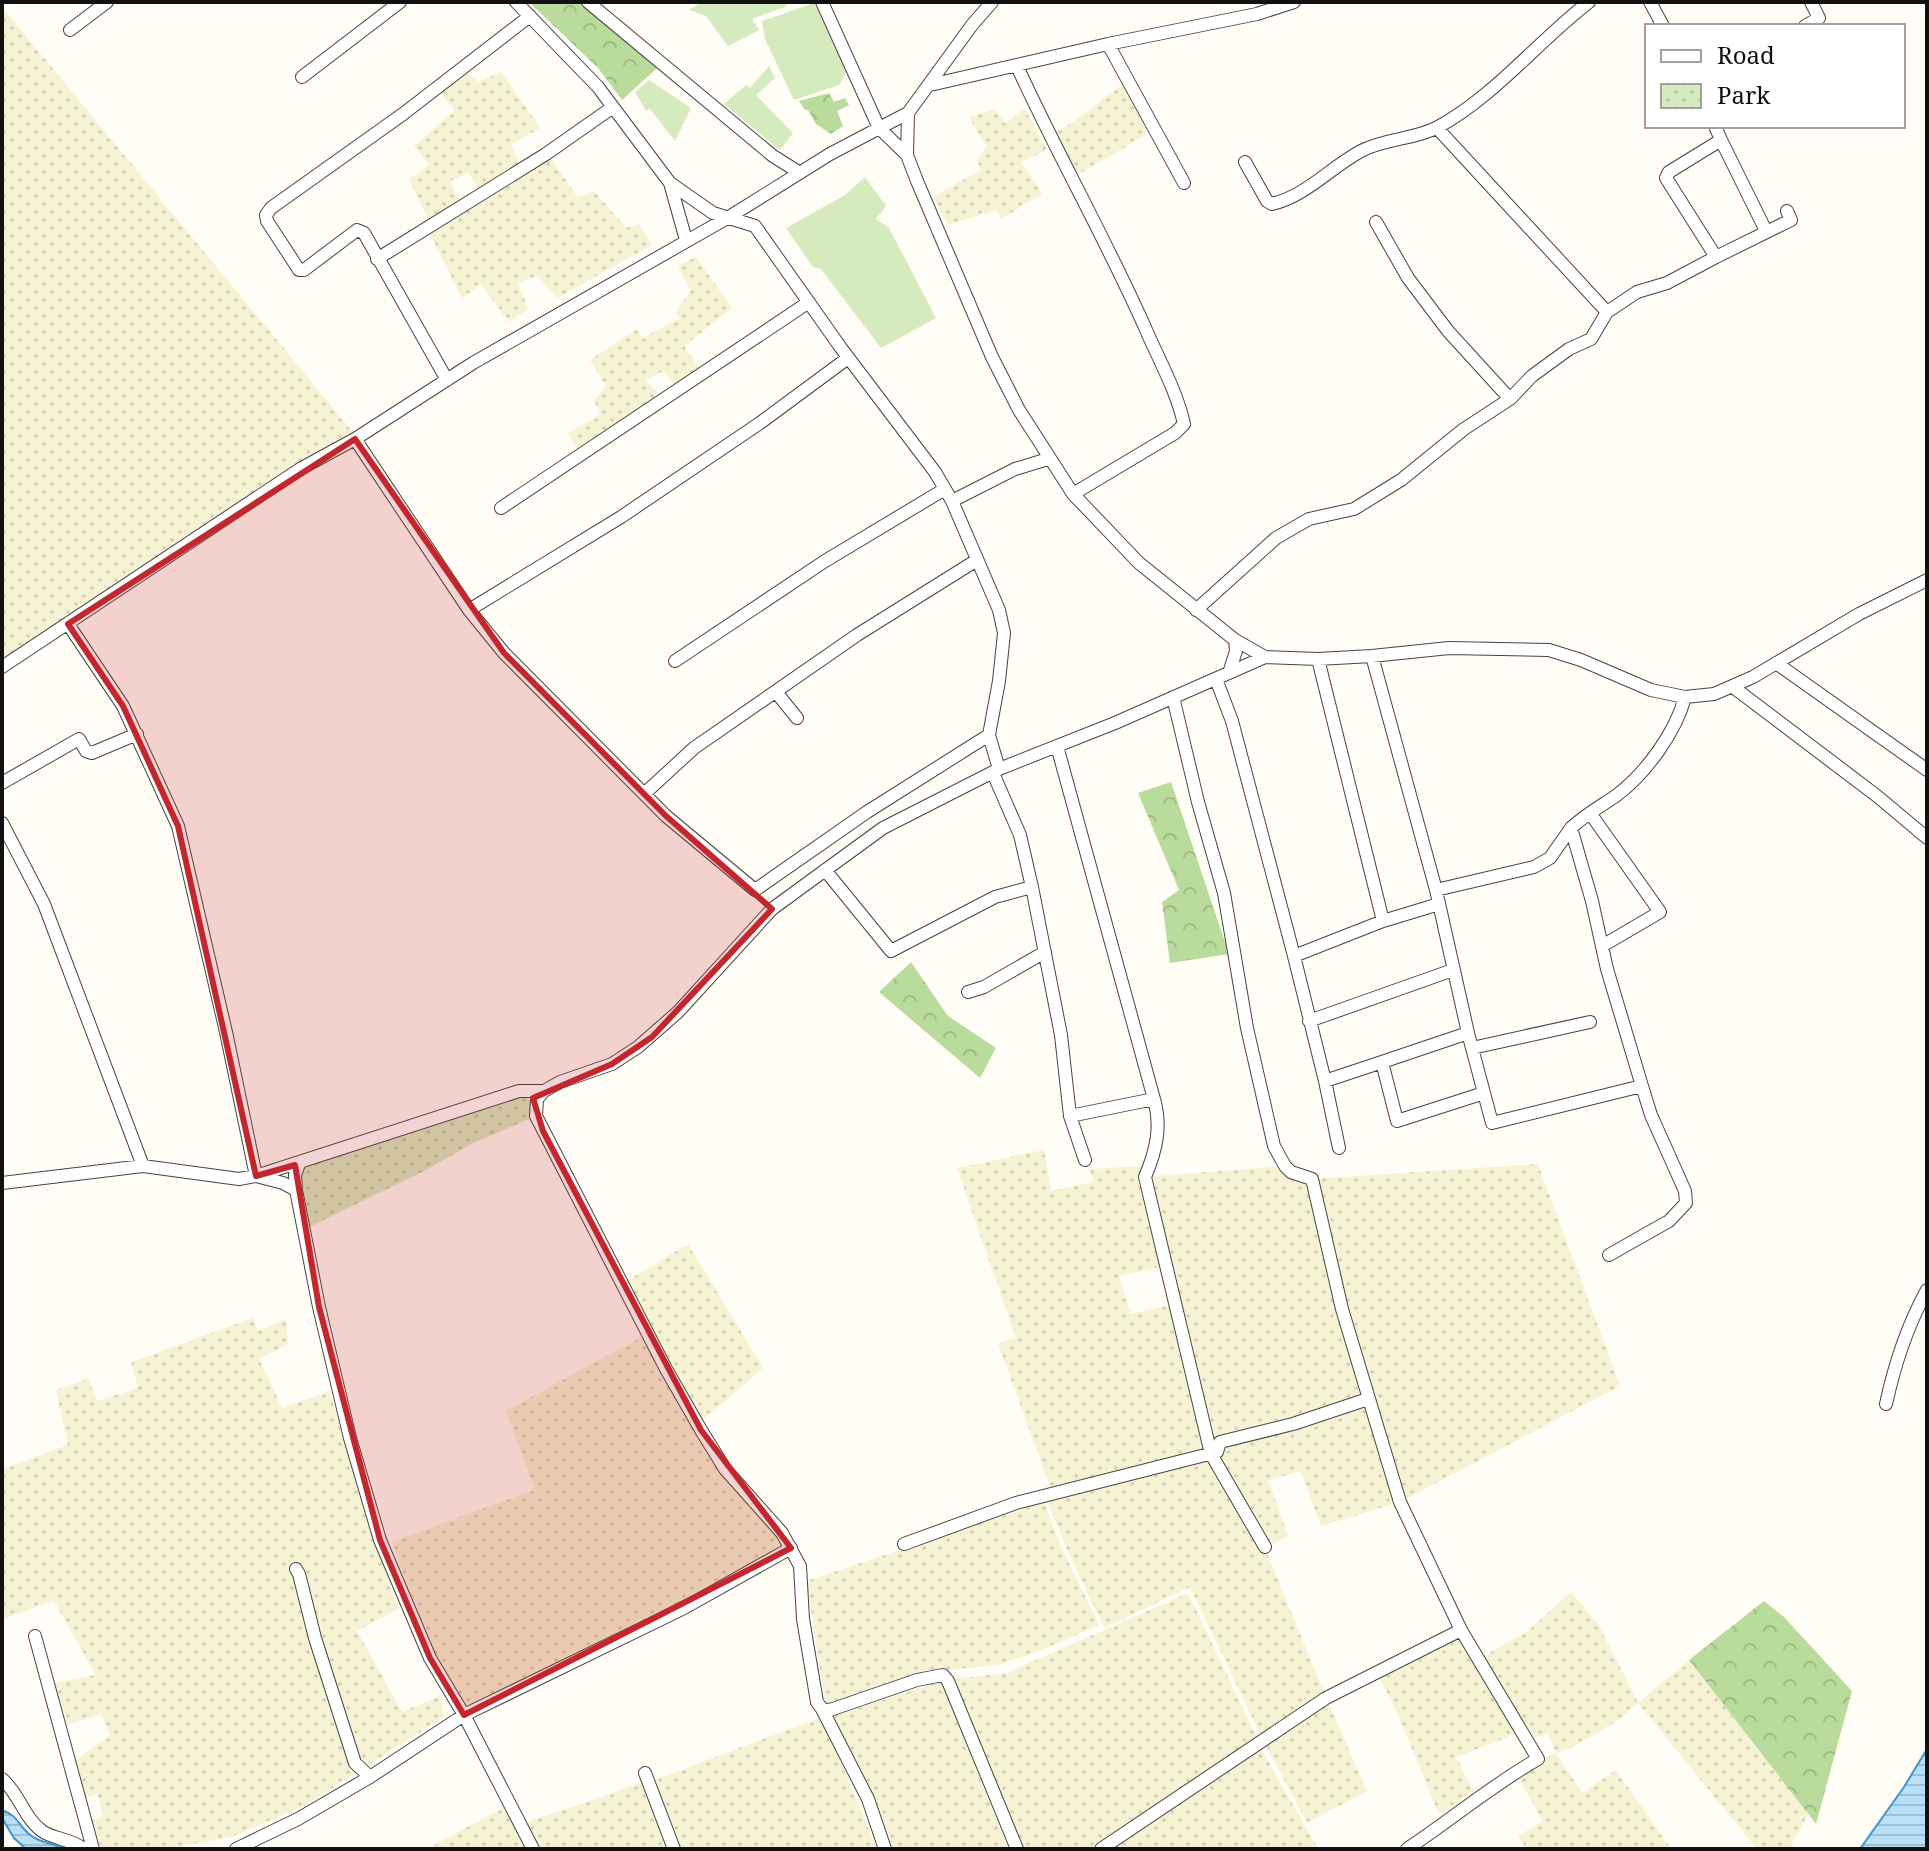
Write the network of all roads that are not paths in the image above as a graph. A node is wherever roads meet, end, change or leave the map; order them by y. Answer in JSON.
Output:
{"nodes":[{"id":1,"x":107,"y":2,"type":"edge"},
{"id":2,"x":400,"y":2,"type":"edge"},
{"id":3,"x":516,"y":2,"type":"edge"},
{"id":4,"x":588,"y":2,"type":"edge"},
{"id":5,"x":822,"y":2,"type":"edge"},
{"id":6,"x":992,"y":2,"type":"edge"},
{"id":7,"x":1294,"y":2,"type":"edge"},
{"id":8,"x":1589,"y":2,"type":"edge"},
{"id":9,"x":1650,"y":2,"type":"edge"},
{"id":10,"x":1811,"y":2,"type":"edge"},
{"id":11,"x":530,"y":16,"type":"junction"},
{"id":12,"x":1662,"y":24,"type":"edge"},
{"id":13,"x":1808,"y":24,"type":"edge"},
{"id":14,"x":70,"y":30,"type":"dead end"},
{"id":15,"x":1108,"y":44,"type":"junction"},
{"id":16,"x":1017,"y":66,"type":"junction"},
{"id":17,"x":302,"y":77,"type":"dead end"},
{"id":18,"x":930,"y":85,"type":"junction"},
{"id":19,"x":613,"y":107,"type":"junction"},
{"id":20,"x":908,"y":113,"type":"junction"},
{"id":21,"x":879,"y":128,"type":"junction"},
{"id":22,"x":1437,"y":128,"type":"junction"},
{"id":23,"x":1716,"y":128,"type":"edge"},
{"id":24,"x":1721,"y":140,"type":"junction"},
{"id":25,"x":907,"y":155,"type":"junction"},
{"id":26,"x":1245,"y":162,"type":"dead end"},
{"id":27,"x":800,"y":173,"type":"junction"},
{"id":28,"x":670,"y":183,"type":"junction"},
{"id":29,"x":1184,"y":183,"type":"dead end"},
{"id":30,"x":755,"y":201,"type":"junction"},
{"id":31,"x":1787,"y":211,"type":"dead end"},
{"id":32,"x":729,"y":217,"type":"junction"},
{"id":33,"x":1376,"y":222,"type":"dead end"},
{"id":34,"x":755,"y":226,"type":"junction"},
{"id":35,"x":1766,"y":231,"type":"junction"},
{"id":36,"x":686,"y":240,"type":"junction"},
{"id":37,"x":1716,"y":257,"type":"junction"},
{"id":38,"x":377,"y":259,"type":"junction"},
{"id":39,"x":809,"y":302,"type":"junction"},
{"id":40,"x":1607,"y":312,"type":"junction"},
{"id":41,"x":848,"y":358,"type":"junction"},
{"id":42,"x":447,"y":380,"type":"junction"},
{"id":43,"x":1510,"y":399,"type":"junction"},
{"id":44,"x":355,"y":439,"type":"junction"},
{"id":45,"x":1048,"y":459,"type":"junction"},
{"id":46,"x":1073,"y":494,"type":"junction"},
{"id":47,"x":948,"y":495,"type":"junction"},
{"id":48,"x":501,"y":508,"type":"dead end"},
{"id":49,"x":977,"y":560,"type":"junction"},
{"id":50,"x":1927,"y":580,"type":"edge"},
{"id":51,"x":469,"y":610,"type":"junction"},
{"id":52,"x":1196,"y":610,"type":"junction"},
{"id":53,"x":68,"y":624,"type":"junction"},
{"id":54,"x":1235,"y":640,"type":"junction"},
{"id":55,"x":1372,"y":656,"type":"junction"},
{"id":56,"x":1265,"y":657,"type":"junction"},
{"id":57,"x":1318,"y":659,"type":"junction"},
{"id":58,"x":675,"y":661,"type":"dead end"},
{"id":59,"x":1776,"y":663,"type":"junction"},
{"id":60,"x":2,"y":667,"type":"edge"},
{"id":61,"x":1229,"y":673,"type":"junction"},
{"id":62,"x":1216,"y":679,"type":"junction"},
{"id":63,"x":1733,"y":687,"type":"junction"},
{"id":64,"x":776,"y":692,"type":"junction"},
{"id":65,"x":1173,"y":697,"type":"junction"},
{"id":66,"x":1685,"y":697,"type":"junction"},
{"id":67,"x":797,"y":718,"type":"dead end"},
{"id":68,"x":137,"y":734,"type":"junction"},
{"id":69,"x":989,"y":735,"type":"junction"},
{"id":70,"x":1057,"y":746,"type":"junction"},
{"id":71,"x":1927,"y":770,"type":"edge"},
{"id":72,"x":996,"y":771,"type":"junction"},
{"id":73,"x":2,"y":783,"type":"edge"},
{"id":74,"x":644,"y":794,"type":"junction"},
{"id":75,"x":1590,"y":813,"type":"junction"},
{"id":76,"x":2,"y":823,"type":"edge"},
{"id":77,"x":1571,"y":828,"type":"junction"},
{"id":78,"x":1927,"y":838,"type":"edge"},
{"id":79,"x":825,"y":870,"type":"junction"},
{"id":80,"x":1032,"y":887,"type":"junction"},
{"id":81,"x":755,"y":890,"type":"junction"},
{"id":82,"x":1436,"y":890,"type":"junction"},
{"id":83,"x":1439,"y":904,"type":"junction"},
{"id":84,"x":772,"y":909,"type":"junction"},
{"id":85,"x":1383,"y":921,"type":"junction"},
{"id":86,"x":1602,"y":946,"type":"junction"},
{"id":87,"x":1045,"y":952,"type":"junction"},
{"id":88,"x":1294,"y":956,"type":"junction"},
{"id":89,"x":1453,"y":970,"type":"junction"},
{"id":90,"x":968,"y":992,"type":"dead end"},
{"id":91,"x":1309,"y":1021,"type":"junction"},
{"id":92,"x":1590,"y":1022,"type":"dead end"},
{"id":93,"x":1468,"y":1033,"type":"junction"},
{"id":94,"x":1472,"y":1048,"type":"junction"},
{"id":95,"x":1382,"y":1062,"type":"junction"},
{"id":96,"x":1325,"y":1081,"type":"junction"},
{"id":97,"x":1642,"y":1086,"type":"junction"},
{"id":98,"x":519,"y":1091,"type":"junction"},
{"id":99,"x":544,"y":1091,"type":"junction"},
{"id":100,"x":1484,"y":1093,"type":"junction"},
{"id":101,"x":1154,"y":1099,"type":"junction"},
{"id":102,"x":534,"y":1108,"type":"junction"},
{"id":103,"x":1070,"y":1116,"type":"junction"},
{"id":104,"x":1339,"y":1148,"type":"dead end"},
{"id":105,"x":1085,"y":1160,"type":"dead end"},
{"id":106,"x":299,"y":1164,"type":"junction"},
{"id":107,"x":143,"y":1166,"type":"junction"},
{"id":108,"x":256,"y":1176,"type":"junction"},
{"id":109,"x":2,"y":1183,"type":"edge"},
{"id":110,"x":296,"y":1190,"type":"junction"},
{"id":111,"x":1609,"y":1255,"type":"dead end"},
{"id":112,"x":1927,"y":1290,"type":"edge"},
{"id":113,"x":1368,"y":1399,"type":"junction"},
{"id":114,"x":1886,"y":1404,"type":"dead end"},
{"id":115,"x":1211,"y":1454,"type":"junction"},
{"id":116,"x":904,"y":1544,"type":"dead end"},
{"id":117,"x":1265,"y":1547,"type":"dead end"},
{"id":118,"x":791,"y":1548,"type":"junction"},
{"id":119,"x":296,"y":1569,"type":"dead end"},
{"id":120,"x":1461,"y":1630,"type":"junction"},
{"id":121,"x":35,"y":1636,"type":"dead end"},
{"id":122,"x":822,"y":1709,"type":"junction"},
{"id":123,"x":464,"y":1715,"type":"junction"},
{"id":124,"x":645,"y":1773,"type":"dead end"},
{"id":125,"x":370,"y":1777,"type":"junction"},
{"id":126,"x":2,"y":1779,"type":"edge"},
{"id":127,"x":84,"y":1849,"type":"edge"},
{"id":128,"x":93,"y":1849,"type":"edge"},
{"id":129,"x":236,"y":1849,"type":"edge"},
{"id":130,"x":533,"y":1849,"type":"edge"},
{"id":131,"x":674,"y":1849,"type":"edge"},
{"id":132,"x":885,"y":1849,"type":"edge"},
{"id":133,"x":1017,"y":1849,"type":"edge"},
{"id":134,"x":1101,"y":1849,"type":"edge"},
{"id":135,"x":1407,"y":1849,"type":"edge"}],
"edges":[{"from":1,"to":14,"type":"street"},
{"from":2,"to":17,"type":"street"},
{"from":3,"to":11,"type":"street"},
{"from":4,"to":27,"type":"street"},
{"from":5,"to":21,"type":"street"},
{"from":6,"to":18,"type":"street"},
{"from":7,"to":15,"type":"street"},
{"from":8,"to":22,"type":"street"},
{"from":9,"to":12,"type":"street"},
{"from":10,"to":13,"type":"street"},
{"from":11,"to":19,"type":"street"},
{"from":11,"to":38,"type":"street"},
{"from":15,"to":16,"type":"street"},
{"from":15,"to":29,"type":"street"},
{"from":16,"to":18,"type":"street"},
{"from":16,"to":46,"type":"street"},
{"from":18,"to":20,"type":"street"},
{"from":19,"to":28,"type":"street"},
{"from":19,"to":38,"type":"street"},
{"from":20,"to":21,"type":"street"},
{"from":20,"to":25,"type":"street"},
{"from":21,"to":25,"type":"street"},
{"from":21,"to":27,"type":"street"},
{"from":22,"to":26,"type":"street"},
{"from":22,"to":40,"type":"street"},
{"from":23,"to":24,"type":"street"},
{"from":24,"to":35,"type":"street"},
{"from":24,"to":37,"type":"street"},
{"from":25,"to":45,"type":"street"},
{"from":27,"to":30,"type":"street"},
{"from":28,"to":32,"type":"street"},
{"from":28,"to":36,"type":"street"},
{"from":30,"to":32,"type":"street"},
{"from":30,"to":34,"type":"street"},
{"from":31,"to":35,"type":"street"},
{"from":32,"to":34,"type":"street"},
{"from":32,"to":36,"type":"street"},
{"from":33,"to":43,"type":"street"},
{"from":34,"to":39,"type":"street"},
{"from":35,"to":37,"type":"street"},
{"from":36,"to":42,"type":"street"},
{"from":37,"to":40,"type":"street"},
{"from":38,"to":42,"type":"street"},
{"from":39,"to":41,"type":"street"},
{"from":39,"to":48,"type":"street"},
{"from":40,"to":43,"type":"street"},
{"from":41,"to":47,"type":"street"},
{"from":41,"to":51,"type":"street"},
{"from":42,"to":44,"type":"street"},
{"from":43,"to":52,"type":"street"},
{"from":44,"to":51,"type":"street"},
{"from":44,"to":53,"type":"street"},
{"from":45,"to":46,"type":"street"},
{"from":45,"to":47,"type":"street"},
{"from":46,"to":52,"type":"street"},
{"from":47,"to":49,"type":"street"},
{"from":47,"to":58,"type":"street"},
{"from":49,"to":64,"type":"street"},
{"from":49,"to":69,"type":"street"},
{"from":50,"to":59,"type":"street"},
{"from":51,"to":74,"type":"street"},
{"from":52,"to":54,"type":"street"},
{"from":53,"to":60,"type":"street"},
{"from":53,"to":68,"type":"street"},
{"from":54,"to":56,"type":"street"},
{"from":54,"to":61,"type":"street"},
{"from":55,"to":57,"type":"street"},
{"from":55,"to":66,"type":"street"},
{"from":55,"to":82,"type":"street"},
{"from":56,"to":57,"type":"street"},
{"from":56,"to":61,"type":"street"},
{"from":57,"to":85,"type":"street"},
{"from":59,"to":63,"type":"street"},
{"from":59,"to":71,"type":"street"},
{"from":61,"to":62,"type":"street"},
{"from":62,"to":65,"type":"street"},
{"from":62,"to":88,"type":"street"},
{"from":63,"to":66,"type":"street"},
{"from":63,"to":78,"type":"street"},
{"from":64,"to":67,"type":"street"},
{"from":64,"to":74,"type":"street"},
{"from":65,"to":70,"type":"street"},
{"from":65,"to":113,"type":"street"},
{"from":66,"to":75,"type":"street"},
{"from":68,"to":73,"type":"street"},
{"from":68,"to":108,"type":"street"},
{"from":69,"to":72,"type":"street"},
{"from":69,"to":81,"type":"street"},
{"from":70,"to":72,"type":"street"},
{"from":70,"to":101,"type":"street"},
{"from":72,"to":79,"type":"street"},
{"from":72,"to":80,"type":"street"},
{"from":74,"to":81,"type":"street"},
{"from":75,"to":77,"type":"street"},
{"from":75,"to":86,"type":"street"},
{"from":76,"to":107,"type":"street"},
{"from":77,"to":82,"type":"street"},
{"from":77,"to":86,"type":"street"},
{"from":79,"to":80,"type":"street"},
{"from":79,"to":84,"type":"street"},
{"from":80,"to":87,"type":"street"},
{"from":81,"to":84,"type":"street"},
{"from":82,"to":83,"type":"street"},
{"from":83,"to":85,"type":"street"},
{"from":83,"to":89,"type":"street"},
{"from":84,"to":99,"type":"street"},
{"from":85,"to":88,"type":"street"},
{"from":86,"to":97,"type":"street"},
{"from":87,"to":90,"type":"street"},
{"from":87,"to":103,"type":"street"},
{"from":88,"to":91,"type":"street"},
{"from":89,"to":91,"type":"street"},
{"from":89,"to":93,"type":"street"},
{"from":91,"to":96,"type":"street"},
{"from":92,"to":94,"type":"street"},
{"from":93,"to":94,"type":"street"},
{"from":93,"to":95,"type":"street"},
{"from":94,"to":100,"type":"street"},
{"from":95,"to":96,"type":"street"},
{"from":95,"to":100,"type":"street"},
{"from":96,"to":104,"type":"street"},
{"from":97,"to":100,"type":"street"},
{"from":97,"to":111,"type":"street"},
{"from":98,"to":99,"type":"street"},
{"from":98,"to":102,"type":"street"},
{"from":98,"to":106,"type":"street"},
{"from":99,"to":102,"type":"street"},
{"from":101,"to":103,"type":"street"},
{"from":101,"to":115,"type":"street"},
{"from":102,"to":118,"type":"street"},
{"from":103,"to":105,"type":"street"},
{"from":106,"to":108,"type":"street"},
{"from":106,"to":110,"type":"street"},
{"from":107,"to":108,"type":"street"},
{"from":107,"to":109,"type":"street"},
{"from":108,"to":110,"type":"street"},
{"from":110,"to":123,"type":"street"},
{"from":112,"to":114,"type":"street"},
{"from":113,"to":115,"type":"street"},
{"from":113,"to":120,"type":"street"},
{"from":115,"to":116,"type":"street"},
{"from":115,"to":117,"type":"street"},
{"from":118,"to":122,"type":"street"},
{"from":118,"to":123,"type":"street"},
{"from":119,"to":125,"type":"street"},
{"from":120,"to":134,"type":"street"},
{"from":120,"to":135,"type":"street"},
{"from":121,"to":128,"type":"street"},
{"from":122,"to":132,"type":"street"},
{"from":122,"to":133,"type":"street"},
{"from":123,"to":125,"type":"street"},
{"from":123,"to":130,"type":"street"},
{"from":124,"to":131,"type":"street"},
{"from":125,"to":129,"type":"street"},
{"from":126,"to":127,"type":"street"}]}
